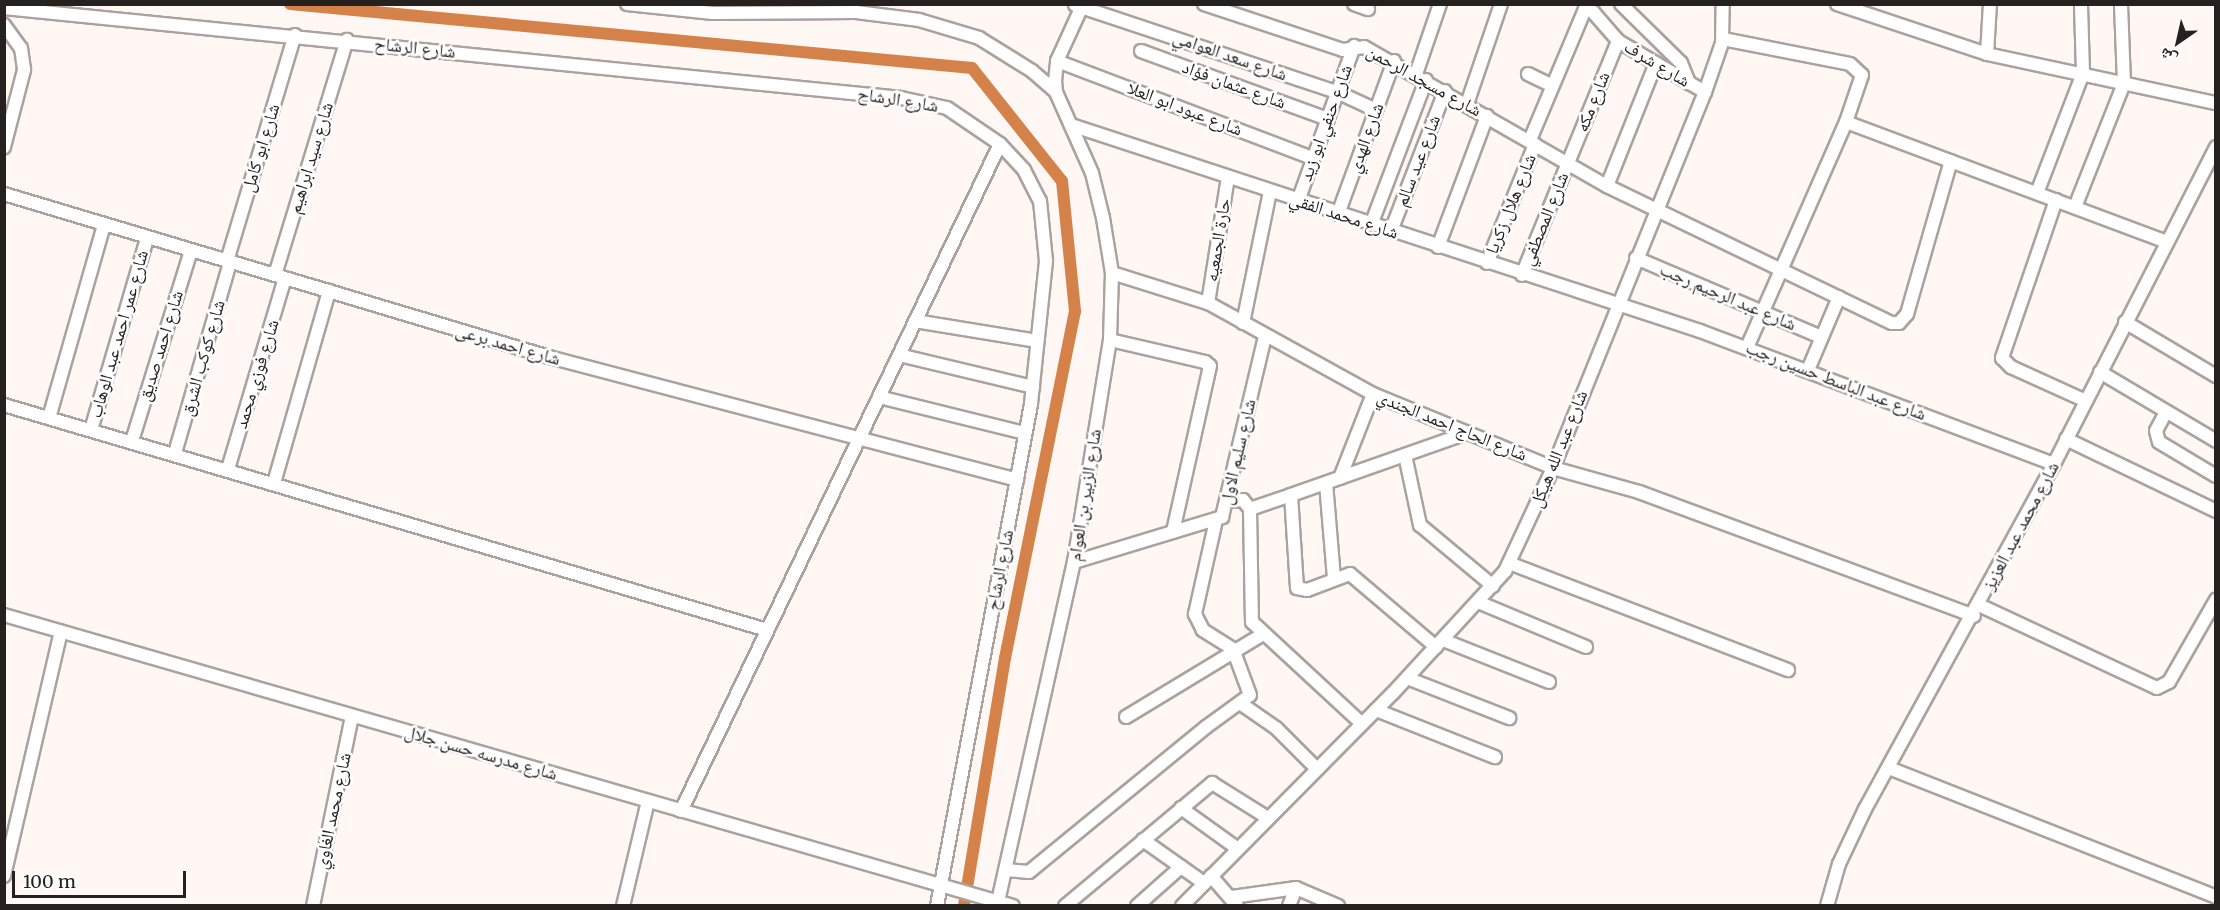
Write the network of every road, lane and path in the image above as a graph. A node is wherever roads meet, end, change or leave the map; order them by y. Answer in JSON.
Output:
{"nodes":[{"id":1,"x":627,"y":4,"type":"edge"},
{"id":2,"x":1204,"y":4,"type":"edge"},
{"id":3,"x":1354,"y":4,"type":"edge"},
{"id":4,"x":1440,"y":4,"type":"edge"},
{"id":5,"x":1501,"y":4,"type":"edge"},
{"id":6,"x":1621,"y":4,"type":"edge"},
{"id":7,"x":1723,"y":4,"type":"edge"},
{"id":8,"x":1837,"y":4,"type":"edge"},
{"id":9,"x":1990,"y":4,"type":"edge"},
{"id":10,"x":2081,"y":4,"type":"edge"},
{"id":11,"x":2121,"y":4,"type":"edge"},
{"id":12,"x":1080,"y":5,"type":"edge"},
{"id":13,"x":4,"y":8,"type":"edge"},
{"id":14,"x":793,"y":8,"type":"edge"},
{"id":15,"x":1368,"y":9,"type":"dead end"},
{"id":16,"x":1585,"y":9,"type":"joint"},
{"id":17,"x":4,"y":25,"type":"edge"},
{"id":18,"x":295,"y":35,"type":"junction"},
{"id":19,"x":1723,"y":39,"type":"junction"},
{"id":20,"x":347,"y":40,"type":"junction"},
{"id":21,"x":1618,"y":41,"type":"junction"},
{"id":22,"x":1354,"y":46,"type":"junction"},
{"id":23,"x":1141,"y":51,"type":"dead end"},
{"id":24,"x":1987,"y":54,"type":"junction"},
{"id":25,"x":1056,"y":61,"type":"junction"},
{"id":26,"x":1394,"y":62,"type":"junction"},
{"id":27,"x":1656,"y":63,"type":"junction"},
{"id":28,"x":2083,"y":73,"type":"junction"},
{"id":29,"x":1528,"y":74,"type":"dead end"},
{"id":30,"x":1421,"y":77,"type":"junction"},
{"id":31,"x":1689,"y":83,"type":"junction"},
{"id":32,"x":2124,"y":83,"type":"junction"},
{"id":33,"x":1551,"y":86,"type":"junction"},
{"id":34,"x":1445,"y":91,"type":"junction"},
{"id":35,"x":1056,"y":92,"type":"junction"},
{"id":36,"x":1337,"y":92,"type":"junction"},
{"id":37,"x":1705,"y":93,"type":"junction"},
{"id":38,"x":2216,"y":103,"type":"edge"},
{"id":39,"x":1467,"y":104,"type":"junction"},
{"id":40,"x":1377,"y":110,"type":"junction"},
{"id":41,"x":1487,"y":116,"type":"junction"},
{"id":42,"x":1328,"y":119,"type":"junction"},
{"id":43,"x":1846,"y":122,"type":"junction"},
{"id":44,"x":1071,"y":125,"type":"junction"},
{"id":45,"x":1532,"y":142,"type":"junction"},
{"id":46,"x":1000,"y":144,"type":"junction"},
{"id":47,"x":4,"y":147,"type":"edge"},
{"id":48,"x":2216,"y":147,"type":"edge"},
{"id":49,"x":1313,"y":158,"type":"junction"},
{"id":50,"x":1951,"y":161,"type":"junction"},
{"id":51,"x":1568,"y":163,"type":"junction"},
{"id":52,"x":1228,"y":177,"type":"junction"},
{"id":53,"x":1607,"y":186,"type":"junction"},
{"id":54,"x":1270,"y":191,"type":"junction"},
{"id":55,"x":2037,"y":193,"type":"junction"},
{"id":56,"x":4,"y":194,"type":"edge"},
{"id":57,"x":2056,"y":200,"type":"junction"},
{"id":58,"x":1298,"y":201,"type":"junction"},
{"id":59,"x":2075,"y":207,"type":"junction"},
{"id":60,"x":1655,"y":211,"type":"junction"},
{"id":61,"x":1338,"y":214,"type":"junction"},
{"id":62,"x":104,"y":225,"type":"junction"},
{"id":63,"x":1371,"y":225,"type":"junction"},
{"id":64,"x":1391,"y":231,"type":"junction"},
{"id":65,"x":147,"y":238,"type":"junction"},
{"id":66,"x":2167,"y":242,"type":"junction"},
{"id":67,"x":1438,"y":247,"type":"junction"},
{"id":68,"x":190,"y":250,"type":"junction"},
{"id":69,"x":1636,"y":258,"type":"junction"},
{"id":70,"x":229,"y":262,"type":"junction"},
{"id":71,"x":1487,"y":263,"type":"junction"},
{"id":72,"x":1782,"y":269,"type":"junction"},
{"id":73,"x":1112,"y":273,"type":"junction"},
{"id":74,"x":1522,"y":275,"type":"junction"},
{"id":75,"x":280,"y":277,"type":"junction"},
{"id":76,"x":329,"y":291,"type":"junction"},
{"id":77,"x":1839,"y":297,"type":"junction"},
{"id":78,"x":1208,"y":303,"type":"junction"},
{"id":79,"x":1616,"y":306,"type":"junction"},
{"id":80,"x":1763,"y":311,"type":"junction"},
{"id":81,"x":915,"y":321,"type":"junction"},
{"id":82,"x":2125,"y":322,"type":"junction"},
{"id":83,"x":1243,"y":323,"type":"junction"},
{"id":84,"x":1265,"y":337,"type":"junction"},
{"id":85,"x":1821,"y":337,"type":"junction"},
{"id":86,"x":1110,"y":340,"type":"junction"},
{"id":87,"x":1037,"y":341,"type":"junction"},
{"id":88,"x":1747,"y":347,"type":"junction"},
{"id":89,"x":899,"y":354,"type":"junction"},
{"id":90,"x":1808,"y":370,"type":"junction"},
{"id":91,"x":2100,"y":372,"type":"junction"},
{"id":92,"x":2216,"y":376,"type":"edge"},
{"id":93,"x":1033,"y":387,"type":"junction"},
{"id":94,"x":1373,"y":394,"type":"junction"},
{"id":95,"x":879,"y":397,"type":"junction"},
{"id":96,"x":2086,"y":401,"type":"junction"},
{"id":97,"x":4,"y":405,"type":"edge"},
{"id":98,"x":2166,"y":412,"type":"junction"},
{"id":99,"x":49,"y":418,"type":"junction"},
{"id":100,"x":91,"y":430,"type":"junction"},
{"id":101,"x":1025,"y":433,"type":"junction"},
{"id":102,"x":1467,"y":433,"type":"junction"},
{"id":103,"x":2066,"y":439,"type":"junction"},
{"id":104,"x":132,"y":441,"type":"junction"},
{"id":105,"x":858,"y":441,"type":"junction"},
{"id":106,"x":2216,"y":441,"type":"edge"},
{"id":107,"x":175,"y":453,"type":"junction"},
{"id":108,"x":1405,"y":455,"type":"junction"},
{"id":109,"x":2054,"y":464,"type":"junction"},
{"id":110,"x":1553,"y":468,"type":"junction"},
{"id":111,"x":228,"y":469,"type":"junction"},
{"id":112,"x":2216,"y":476,"type":"edge"},
{"id":113,"x":1340,"y":478,"type":"junction"},
{"id":114,"x":1017,"y":480,"type":"junction"},
{"id":115,"x":274,"y":483,"type":"junction"},
{"id":116,"x":1326,"y":483,"type":"junction"},
{"id":117,"x":1291,"y":495,"type":"junction"},
{"id":118,"x":1228,"y":501,"type":"junction"},
{"id":119,"x":1250,"y":509,"type":"junction"},
{"id":120,"x":2216,"y":511,"type":"edge"},
{"id":121,"x":1216,"y":520,"type":"junction"},
{"id":122,"x":1173,"y":532,"type":"junction"},
{"id":123,"x":1074,"y":562,"type":"junction"},
{"id":124,"x":1509,"y":564,"type":"junction"},
{"id":125,"x":1334,"y":579,"type":"junction"},
{"id":126,"x":1493,"y":586,"type":"junction"},
{"id":127,"x":2216,"y":600,"type":"edge"},
{"id":128,"x":1478,"y":602,"type":"junction"},
{"id":129,"x":1976,"y":610,"type":"junction"},
{"id":130,"x":4,"y":615,"type":"edge"},
{"id":131,"x":767,"y":630,"type":"junction"},
{"id":132,"x":61,"y":632,"type":"junction"},
{"id":133,"x":1263,"y":634,"type":"junction"},
{"id":134,"x":1439,"y":644,"type":"junction"},
{"id":135,"x":1586,"y":647,"type":"dead end"},
{"id":136,"x":1233,"y":649,"type":"junction"},
{"id":137,"x":1788,"y":670,"type":"dead end"},
{"id":138,"x":1407,"y":678,"type":"junction"},
{"id":139,"x":1549,"y":682,"type":"dead end"},
{"id":140,"x":1240,"y":703,"type":"junction"},
{"id":141,"x":1376,"y":710,"type":"junction"},
{"id":142,"x":352,"y":716,"type":"junction"},
{"id":143,"x":1126,"y":717,"type":"dead end"},
{"id":144,"x":1509,"y":718,"type":"dead end"},
{"id":145,"x":1362,"y":724,"type":"junction"},
{"id":146,"x":1495,"y":757,"type":"dead end"},
{"id":147,"x":1889,"y":768,"type":"junction"},
{"id":148,"x":1317,"y":769,"type":"junction"},
{"id":149,"x":648,"y":801,"type":"junction"},
{"id":150,"x":1181,"y":808,"type":"junction"},
{"id":151,"x":681,"y":811,"type":"junction"},
{"id":152,"x":1268,"y":818,"type":"junction"},
{"id":153,"x":1143,"y":840,"type":"junction"},
{"id":154,"x":1238,"y":849,"type":"junction"},
{"id":155,"x":1181,"y":867,"type":"junction"},
{"id":156,"x":1006,"y":870,"type":"junction"},
{"id":157,"x":4,"y":876,"type":"edge"},
{"id":158,"x":1207,"y":880,"type":"junction"},
{"id":159,"x":940,"y":888,"type":"junction"},
{"id":160,"x":1296,"y":888,"type":"junction"},
{"id":161,"x":2216,"y":897,"type":"edge"},
{"id":162,"x":1235,"y":901,"type":"edge"},
{"id":163,"x":998,"y":903,"type":"edge"},
{"id":164,"x":313,"y":906,"type":"edge"},
{"id":165,"x":623,"y":906,"type":"edge"},
{"id":166,"x":938,"y":906,"type":"edge"},
{"id":167,"x":1012,"y":906,"type":"edge"},
{"id":168,"x":1065,"y":906,"type":"edge"},
{"id":169,"x":1137,"y":906,"type":"edge"},
{"id":170,"x":1182,"y":906,"type":"edge"},
{"id":171,"x":1289,"y":906,"type":"edge"},
{"id":172,"x":1338,"y":906,"type":"edge"},
{"id":173,"x":1827,"y":906,"type":"edge"}],
"edges":[{"from":1,"to":14,"type":"street"},
{"from":2,"to":22,"type":"street","name":"شارع مسجد الرحمن"},
{"from":3,"to":15,"type":"street"},
{"from":4,"to":30,"type":"street"},
{"from":5,"to":39,"type":"street"},
{"from":6,"to":31,"type":"street"},
{"from":7,"to":19,"type":"street","name":"شارع عبد الله هيكل"},
{"from":8,"to":24,"type":"street"},
{"from":9,"to":24,"type":"street"},
{"from":10,"to":28,"type":"street"},
{"from":11,"to":32,"type":"street"},
{"from":12,"to":25,"type":"street"},
{"from":12,"to":36,"type":"street","name":"شارع سعد العوامي"},
{"from":13,"to":18,"type":"street","name":"شارع الرشاح"},
{"from":14,"to":35,"type":"street"},
{"from":16,"to":21,"type":"street","name":"شارع شرف"},
{"from":16,"to":33,"type":"street","name":"شارع هلال زكريا"},
{"from":17,"to":47,"type":"street"},
{"from":18,"to":20,"type":"street","name":"شارع الرشاح"},
{"from":18,"to":70,"type":"street","name":"شارع ابو كامل"},
{"from":19,"to":37,"type":"street","name":"شارع عبد الله هيكل"},
{"from":19,"to":43,"type":"street"},
{"from":20,"to":46,"type":"street","name":"شارع الرشاح"},
{"from":20,"to":75,"type":"street","name":"شارع سيد ابراهيم"},
{"from":21,"to":27,"type":"street","name":"شارع شرف"},
{"from":21,"to":51,"type":"street","name":"شارع مكه"},
{"from":22,"to":26,"type":"street","name":"شارع مسجد الرحمن"},
{"from":22,"to":36,"type":"street","name":"شارع حنفي ابو زيد"},
{"from":23,"to":42,"type":"street","name":"شارع عثمان فؤاد"},
{"from":24,"to":28,"type":"street"},
{"from":25,"to":35,"type":"street"},
{"from":25,"to":49,"type":"street","name":"شارع عبود ابو العلا"},
{"from":26,"to":30,"type":"street","name":"شارع مسجد الرحمن"},
{"from":26,"to":40,"type":"street","name":"شارع الهدي"},
{"from":27,"to":31,"type":"street","name":"شارع شرف"},
{"from":27,"to":53,"type":"street"},
{"from":28,"to":32,"type":"street"},
{"from":28,"to":55,"type":"street"},
{"from":29,"to":33,"type":"street"},
{"from":30,"to":34,"type":"street","name":"شارع مسجد الرحمن"},
{"from":30,"to":63,"type":"street"},
{"from":31,"to":37,"type":"street","name":"شارع شرف"},
{"from":32,"to":38,"type":"street"},
{"from":32,"to":59,"type":"street"},
{"from":33,"to":45,"type":"street","name":"شارع هلال زكريا"},
{"from":34,"to":39,"type":"street","name":"شارع مسجد الرحمن"},
{"from":34,"to":64,"type":"street","name":"شارع عيد سالم"},
{"from":35,"to":44,"type":"street","name":"شارع الزبير بن العوام"},
{"from":36,"to":40,"type":"street","name":"شارع سعد العوامي"},
{"from":36,"to":42,"type":"street","name":"شارع حنفي ابو زيد"},
{"from":37,"to":60,"type":"street","name":"شارع عبد الله هيكل"},
{"from":39,"to":41,"type":"street","name":"شارع مسجد الرحمن"},
{"from":40,"to":61,"type":"street","name":"شارع الهدي"},
{"from":41,"to":45,"type":"street","name":"شارع مسجد الرحمن"},
{"from":41,"to":67,"type":"street"},
{"from":42,"to":49,"type":"street","name":"شارع حنفي ابو زيد"},
{"from":43,"to":50,"type":"street"},
{"from":43,"to":72,"type":"street"},
{"from":44,"to":52,"type":"street","name":"شارع محمد الفقي"},
{"from":44,"to":73,"type":"street","name":"شارع الزبير بن العوام"},
{"from":45,"to":51,"type":"street","name":"شارع مسجد الرحمن"},
{"from":45,"to":71,"type":"street","name":"شارع هلال زكريا"},
{"from":46,"to":81,"type":"street"},
{"from":46,"to":87,"type":"street","name":"شارع الرشاح"},
{"from":48,"to":66,"type":"street","name":"شارع محمد عبد العزيز"},
{"from":49,"to":58,"type":"street","name":"شارع حنفي ابو زيد"},
{"from":50,"to":55,"type":"street"},
{"from":50,"to":77,"type":"street","name":"شارع مسجد الرحمن"},
{"from":51,"to":53,"type":"street","name":"شارع مسجد الرحمن"},
{"from":51,"to":74,"type":"street","name":"شارع المصطفي"},
{"from":52,"to":54,"type":"street","name":"شارع محمد الفقي"},
{"from":52,"to":78,"type":"street","name":"حارة الجمعيه"},
{"from":53,"to":60,"type":"street","name":"شارع مسجد الرحمن"},
{"from":54,"to":58,"type":"street","name":"شارع محمد الفقي"},
{"from":54,"to":83,"type":"street"},
{"from":55,"to":57,"type":"street"},
{"from":56,"to":62,"type":"street","name":"شارع احمد برعى"},
{"from":57,"to":59,"type":"street"},
{"from":57,"to":96,"type":"street"},
{"from":58,"to":61,"type":"street","name":"شارع محمد الفقي"},
{"from":59,"to":66,"type":"street"},
{"from":60,"to":69,"type":"street","name":"شارع عبد الله هيكل"},
{"from":60,"to":72,"type":"street","name":"شارع مسجد الرحمن"},
{"from":61,"to":63,"type":"street","name":"شارع محمد الفقي"},
{"from":62,"to":65,"type":"street","name":"شارع احمد برعى"},
{"from":62,"to":99,"type":"street"},
{"from":63,"to":64,"type":"street","name":"شارع محمد الفقي"},
{"from":64,"to":67,"type":"street","name":"شارع محمد الفقي"},
{"from":65,"to":68,"type":"street","name":"شارع احمد برعى"},
{"from":65,"to":100,"type":"street","name":"شارع عمر احمد عبد الوهاب"},
{"from":66,"to":82,"type":"street","name":"شارع محمد عبد العزيز"},
{"from":67,"to":71,"type":"street","name":"شارع محمد الفقي"},
{"from":68,"to":70,"type":"street","name":"شارع احمد برعى"},
{"from":68,"to":104,"type":"street","name":"شارع احمد صديق"},
{"from":69,"to":79,"type":"street","name":"شارع عبد الله هيكل"},
{"from":69,"to":80,"type":"street","name":"شارع عبد الرحيم رجب"},
{"from":70,"to":75,"type":"street","name":"شارع احمد برعى"},
{"from":70,"to":107,"type":"street","name":"شارع كوكب الشرق"},
{"from":71,"to":74,"type":"street","name":"شارع محمد الفقي"},
{"from":72,"to":77,"type":"street","name":"شارع مسجد الرحمن"},
{"from":72,"to":80,"type":"street"},
{"from":73,"to":78,"type":"street","name":"شارع الحاج احمد الجندي"},
{"from":73,"to":86,"type":"street","name":"شارع الزبير بن العوام"},
{"from":74,"to":79,"type":"street","name":"شارع محمد الفقي"},
{"from":75,"to":76,"type":"street","name":"شارع احمد برعى"},
{"from":75,"to":111,"type":"street","name":"شارع فوزي محمد"},
{"from":76,"to":105,"type":"street","name":"شارع احمد برعى"},
{"from":76,"to":115,"type":"street"},
{"from":77,"to":85,"type":"street"},
{"from":78,"to":83,"type":"street","name":"شارع الحاج احمد الجندي"},
{"from":79,"to":88,"type":"street","name":"شارع عبد الباسط حسين رجب"},
{"from":79,"to":110,"type":"street","name":"شارع عبد الله هيكل"},
{"from":80,"to":85,"type":"street","name":"شارع عبد الرحيم رجب"},
{"from":80,"to":88,"type":"street"},
{"from":81,"to":87,"type":"street"},
{"from":81,"to":89,"type":"street"},
{"from":82,"to":91,"type":"street","name":"شارع محمد عبد العزيز"},
{"from":82,"to":92,"type":"street"},
{"from":83,"to":84,"type":"street","name":"شارع الحاج احمد الجندي"},
{"from":84,"to":94,"type":"street","name":"شارع الحاج احمد الجندي"},
{"from":84,"to":118,"type":"street","name":"شارع سليم الاول"},
{"from":85,"to":90,"type":"street"},
{"from":86,"to":122,"type":"street"},
{"from":86,"to":123,"type":"street","name":"شارع الزبير بن العوام"},
{"from":87,"to":93,"type":"street","name":"شارع الرشاح"},
{"from":88,"to":90,"type":"street","name":"شارع عبد الباسط حسين رجب"},
{"from":89,"to":93,"type":"street"},
{"from":89,"to":95,"type":"street"},
{"from":90,"to":109,"type":"street","name":"شارع عبد الباسط حسين رجب"},
{"from":91,"to":96,"type":"street","name":"شارع محمد عبد العزيز"},
{"from":91,"to":98,"type":"street"},
{"from":93,"to":101,"type":"street","name":"شارع الرشاح"},
{"from":94,"to":102,"type":"street","name":"شارع الحاج احمد الجندي"},
{"from":94,"to":113,"type":"street"},
{"from":95,"to":101,"type":"street"},
{"from":95,"to":105,"type":"street"},
{"from":96,"to":103,"type":"street","name":"شارع محمد عبد العزيز"},
{"from":97,"to":99,"type":"street"},
{"from":98,"to":106,"type":"street"},
{"from":98,"to":112,"type":"street"},
{"from":99,"to":100,"type":"street"},
{"from":100,"to":104,"type":"street"},
{"from":101,"to":114,"type":"street","name":"شارع الرشاح"},
{"from":102,"to":108,"type":"street"},
{"from":102,"to":110,"type":"street","name":"شارع الحاج احمد الجندي"},
{"from":103,"to":109,"type":"street","name":"شارع محمد عبد العزيز"},
{"from":103,"to":120,"type":"street"},
{"from":104,"to":107,"type":"street"},
{"from":105,"to":114,"type":"street","name":"شارع احمد برعى"},
{"from":105,"to":131,"type":"street"},
{"from":107,"to":111,"type":"street"},
{"from":108,"to":113,"type":"street"},
{"from":108,"to":126,"type":"street"},
{"from":109,"to":129,"type":"street","name":"شارع محمد عبد العزيز"},
{"from":110,"to":124,"type":"street","name":"شارع عبد الله هيكل"},
{"from":110,"to":129,"type":"street","name":"شارع الحاج احمد الجندي"},
{"from":111,"to":115,"type":"street"},
{"from":113,"to":116,"type":"street"},
{"from":114,"to":159,"type":"street","name":"شارع الرشاح"},
{"from":115,"to":131,"type":"street"},
{"from":116,"to":117,"type":"street"},
{"from":116,"to":125,"type":"street"},
{"from":117,"to":119,"type":"street"},
{"from":117,"to":125,"type":"street"},
{"from":118,"to":119,"type":"street"},
{"from":118,"to":121,"type":"street","name":"شارع سليم الاول"},
{"from":119,"to":133,"type":"street"},
{"from":121,"to":122,"type":"street","name":"شارع سليم الاول"},
{"from":121,"to":136,"type":"street"},
{"from":122,"to":123,"type":"street","name":"شارع سليم الاول"},
{"from":123,"to":156,"type":"street","name":"شارع الزبير بن العوام"},
{"from":124,"to":126,"type":"street","name":"شارع عبد الله هيكل"},
{"from":124,"to":137,"type":"street"},
{"from":125,"to":134,"type":"street"},
{"from":126,"to":128,"type":"street","name":"شارع عبد الله هيكل"},
{"from":127,"to":129,"type":"street","name":"شارع الحاج احمد الجندي"},
{"from":128,"to":134,"type":"street","name":"شارع عبد الله هيكل"},
{"from":128,"to":135,"type":"street"},
{"from":129,"to":147,"type":"street","name":"شارع محمد عبد العزيز"},
{"from":130,"to":132,"type":"street","name":"شارع مدرسه حسن جلال"},
{"from":131,"to":151,"type":"street"},
{"from":132,"to":142,"type":"street","name":"شارع مدرسه حسن جلال"},
{"from":132,"to":157,"type":"street"},
{"from":133,"to":136,"type":"street"},
{"from":133,"to":145,"type":"street"},
{"from":134,"to":138,"type":"street","name":"شارع عبد الله هيكل"},
{"from":134,"to":139,"type":"street"},
{"from":136,"to":140,"type":"street"},
{"from":136,"to":143,"type":"street"},
{"from":138,"to":141,"type":"street","name":"شارع عبد الله هيكل"},
{"from":138,"to":144,"type":"street"},
{"from":140,"to":148,"type":"street"},
{"from":140,"to":156,"type":"street"},
{"from":141,"to":145,"type":"street","name":"شارع عبد الله هيكل"},
{"from":141,"to":146,"type":"street"},
{"from":142,"to":149,"type":"street","name":"شارع مدرسه حسن جلال"},
{"from":142,"to":164,"type":"street","name":"شارع محمد الغاوي"},
{"from":145,"to":148,"type":"street","name":"شارع عبد الله هيكل"},
{"from":147,"to":161,"type":"street"},
{"from":147,"to":173,"type":"street","name":"شارع محمد عبد العزيز"},
{"from":148,"to":152,"type":"street","name":"شارع عبد الله هيكل"},
{"from":149,"to":151,"type":"street","name":"شارع مدرسه حسن جلال"},
{"from":149,"to":165,"type":"street"},
{"from":150,"to":152,"type":"street"},
{"from":150,"to":153,"type":"street"},
{"from":150,"to":154,"type":"street"},
{"from":151,"to":159,"type":"street","name":"شارع مدرسه حسن جلال"},
{"from":152,"to":154,"type":"street","name":"شارع عبد الله هيكل"},
{"from":153,"to":155,"type":"street"},
{"from":153,"to":168,"type":"street"},
{"from":154,"to":158,"type":"street","name":"شارع عبد الله هيكل"},
{"from":155,"to":158,"type":"street"},
{"from":155,"to":169,"type":"street"},
{"from":156,"to":163,"type":"street","name":"شارع الزبير بن العوام"},
{"from":158,"to":162,"type":"street"},
{"from":158,"to":170,"type":"street","name":"شارع عبد الله هيكل"},
{"from":159,"to":163,"type":"street","name":"شارع مدرسه حسن جلال"},
{"from":159,"to":166,"type":"street","name":"شارع الرشاح"},
{"from":160,"to":162,"type":"street"},
{"from":160,"to":171,"type":"street"},
{"from":160,"to":172,"type":"street"},
{"from":163,"to":167,"type":"street","name":"شارع مدرسه حسن جلال"}]}
